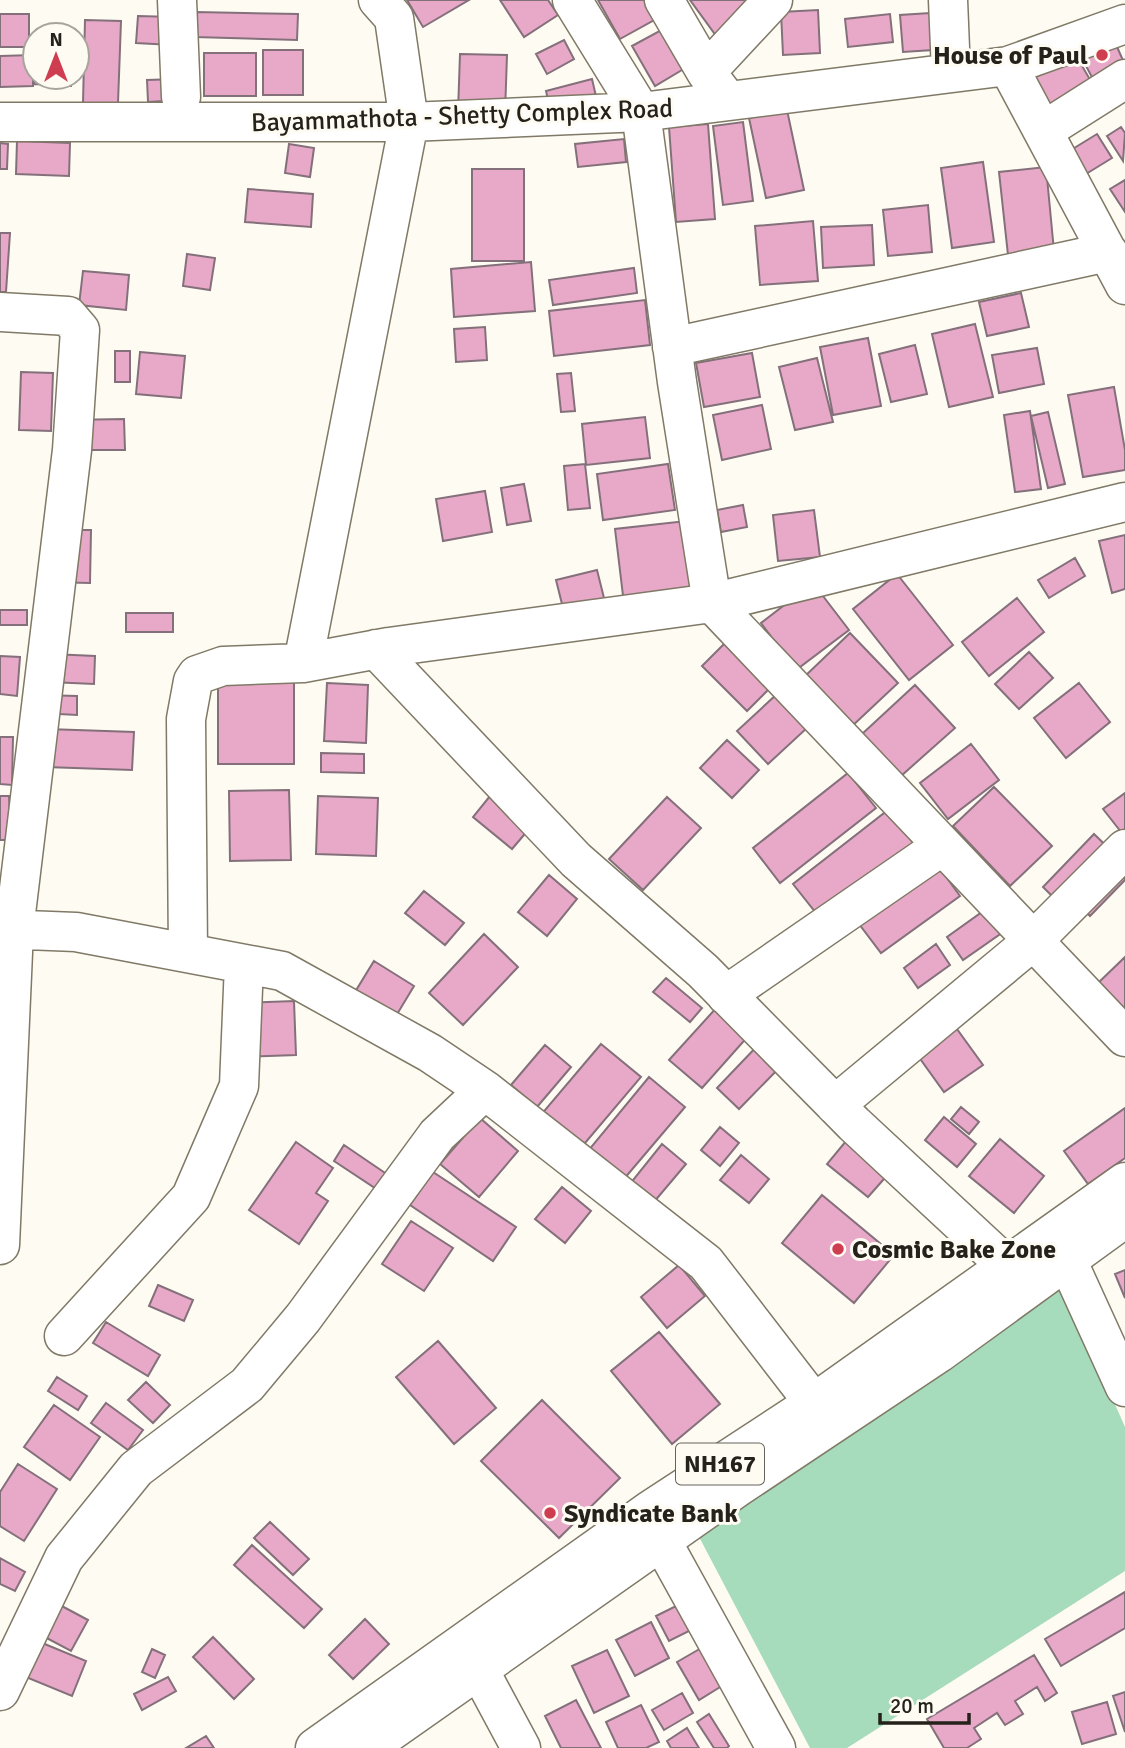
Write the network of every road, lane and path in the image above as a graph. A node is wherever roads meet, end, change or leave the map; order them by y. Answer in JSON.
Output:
{"nodes":[{"id":1,"x":177,"y":0,"type":"edge"},
{"id":2,"x":378,"y":0,"type":"edge"},
{"id":3,"x":572,"y":0,"type":"edge"},
{"id":4,"x":664,"y":0,"type":"edge"},
{"id":5,"x":772,"y":0,"type":"edge"},
{"id":6,"x":948,"y":0,"type":"edge"},
{"id":7,"x":1125,"y":24,"type":"edge"},
{"id":8,"x":1008,"y":66,"type":"junction"},
{"id":9,"x":951,"y":72,"type":"junction"},
{"id":10,"x":1125,"y":79,"type":"edge"},
{"id":11,"x":717,"y":87,"type":"junction"},
{"id":12,"x":181,"y":97,"type":"dead end"},
{"id":13,"x":641,"y":112,"type":"junction"},
{"id":14,"x":0,"y":122,"type":"edge"},
{"id":15,"x":409,"y":122,"type":"junction"},
{"id":16,"x":1043,"y":131,"type":"junction"},
{"id":17,"x":1116,"y":269,"type":"edge"},
{"id":18,"x":0,"y":312,"type":"edge"},
{"id":19,"x":672,"y":346,"type":"junction"},
{"id":20,"x":1125,"y":502,"type":"edge"},
{"id":21,"x":712,"y":603,"type":"junction"},
{"id":22,"x":376,"y":649,"type":"junction"},
{"id":23,"x":303,"y":663,"type":"junction"},
{"id":24,"x":942,"y":846,"type":"junction"},
{"id":25,"x":1125,"y":849,"type":"edge"},
{"id":26,"x":7,"y":930,"type":"edge"},
{"id":27,"x":1032,"y":940,"type":"junction"},
{"id":28,"x":188,"y":953,"type":"junction"},
{"id":29,"x":244,"y":964,"type":"junction"},
{"id":30,"x":726,"y":995,"type":"junction"},
{"id":31,"x":1125,"y":1037,"type":"edge"},
{"id":32,"x":485,"y":1090,"type":"junction"},
{"id":33,"x":835,"y":1105,"type":"junction"},
{"id":34,"x":1125,"y":1182,"type":"edge"},
{"id":35,"x":1125,"y":1218,"type":"edge"},
{"id":36,"x":0,"y":1245,"type":"edge"},
{"id":37,"x":1067,"y":1260,"type":"junction"},
{"id":38,"x":1007,"y":1268,"type":"junction"},
{"id":39,"x":64,"y":1336,"type":"dead end"},
{"id":40,"x":1125,"y":1387,"type":"edge"},
{"id":41,"x":814,"y":1403,"type":"junction"},
{"id":42,"x":661,"y":1540,"type":"junction"},
{"id":43,"x":478,"y":1668,"type":"junction"},
{"id":44,"x":0,"y":1692,"type":"edge"},
{"id":45,"x":315,"y":1748,"type":"edge"},
{"id":46,"x":367,"y":1748,"type":"edge"},
{"id":47,"x":521,"y":1748,"type":"edge"},
{"id":48,"x":776,"y":1748,"type":"edge"}],
"edges":[{"from":1,"to":12,"type":"main road"},
{"from":2,"to":15,"type":"main road"},
{"from":3,"to":13,"type":"main road"},
{"from":4,"to":11,"type":"main road"},
{"from":5,"to":11,"type":"main road"},
{"from":6,"to":9,"type":"main road"},
{"from":7,"to":8,"type":"main road","name":"Bayammathota - Shetty Complex Road"},
{"from":8,"to":9,"type":"main road","name":"Bayammathota - Shetty Complex Road"},
{"from":8,"to":16,"type":"main road"},
{"from":9,"to":11,"type":"main road","name":"Bayammathota - Shetty Complex Road"},
{"from":10,"to":16,"type":"main road"},
{"from":11,"to":13,"type":"main road","name":"Bayammathota - Shetty Complex Road"},
{"from":13,"to":15,"type":"main road","name":"Bayammathota - Shetty Complex Road"},
{"from":13,"to":19,"type":"main road"},
{"from":14,"to":15,"type":"main road","name":"Bayammathota - Shetty Complex Road"},
{"from":15,"to":23,"type":"main road"},
{"from":16,"to":17,"type":"main road"},
{"from":17,"to":19,"type":"main road"},
{"from":18,"to":26,"type":"main road"},
{"from":19,"to":21,"type":"main road"},
{"from":20,"to":21,"type":"main road"},
{"from":21,"to":22,"type":"main road"},
{"from":21,"to":24,"type":"main road"},
{"from":22,"to":23,"type":"main road"},
{"from":22,"to":30,"type":"main road"},
{"from":23,"to":28,"type":"main road"},
{"from":24,"to":27,"type":"main road"},
{"from":24,"to":30,"type":"main road"},
{"from":25,"to":27,"type":"main road"},
{"from":26,"to":28,"type":"main road"},
{"from":26,"to":36,"type":"main road"},
{"from":27,"to":31,"type":"main road"},
{"from":27,"to":33,"type":"main road"},
{"from":28,"to":29,"type":"main road"},
{"from":29,"to":32,"type":"main road"},
{"from":29,"to":39,"type":"main road"},
{"from":30,"to":33,"type":"main road"},
{"from":32,"to":41,"type":"main road"},
{"from":32,"to":44,"type":"main road"},
{"from":33,"to":38,"type":"main road"},
{"from":34,"to":38,"type":"main road","number":"NH167"},
{"from":35,"to":37,"type":"main road","number":"NH167"},
{"from":37,"to":40,"type":"main road"},
{"from":37,"to":42,"type":"main road","number":"NH167"},
{"from":38,"to":41,"type":"main road","number":"NH167"},
{"from":41,"to":45,"type":"main road","number":"NH167"},
{"from":42,"to":43,"type":"main road","number":"NH167"},
{"from":42,"to":48,"type":"main road"},
{"from":43,"to":46,"type":"main road","number":"NH167"},
{"from":43,"to":47,"type":"main road"}]}
